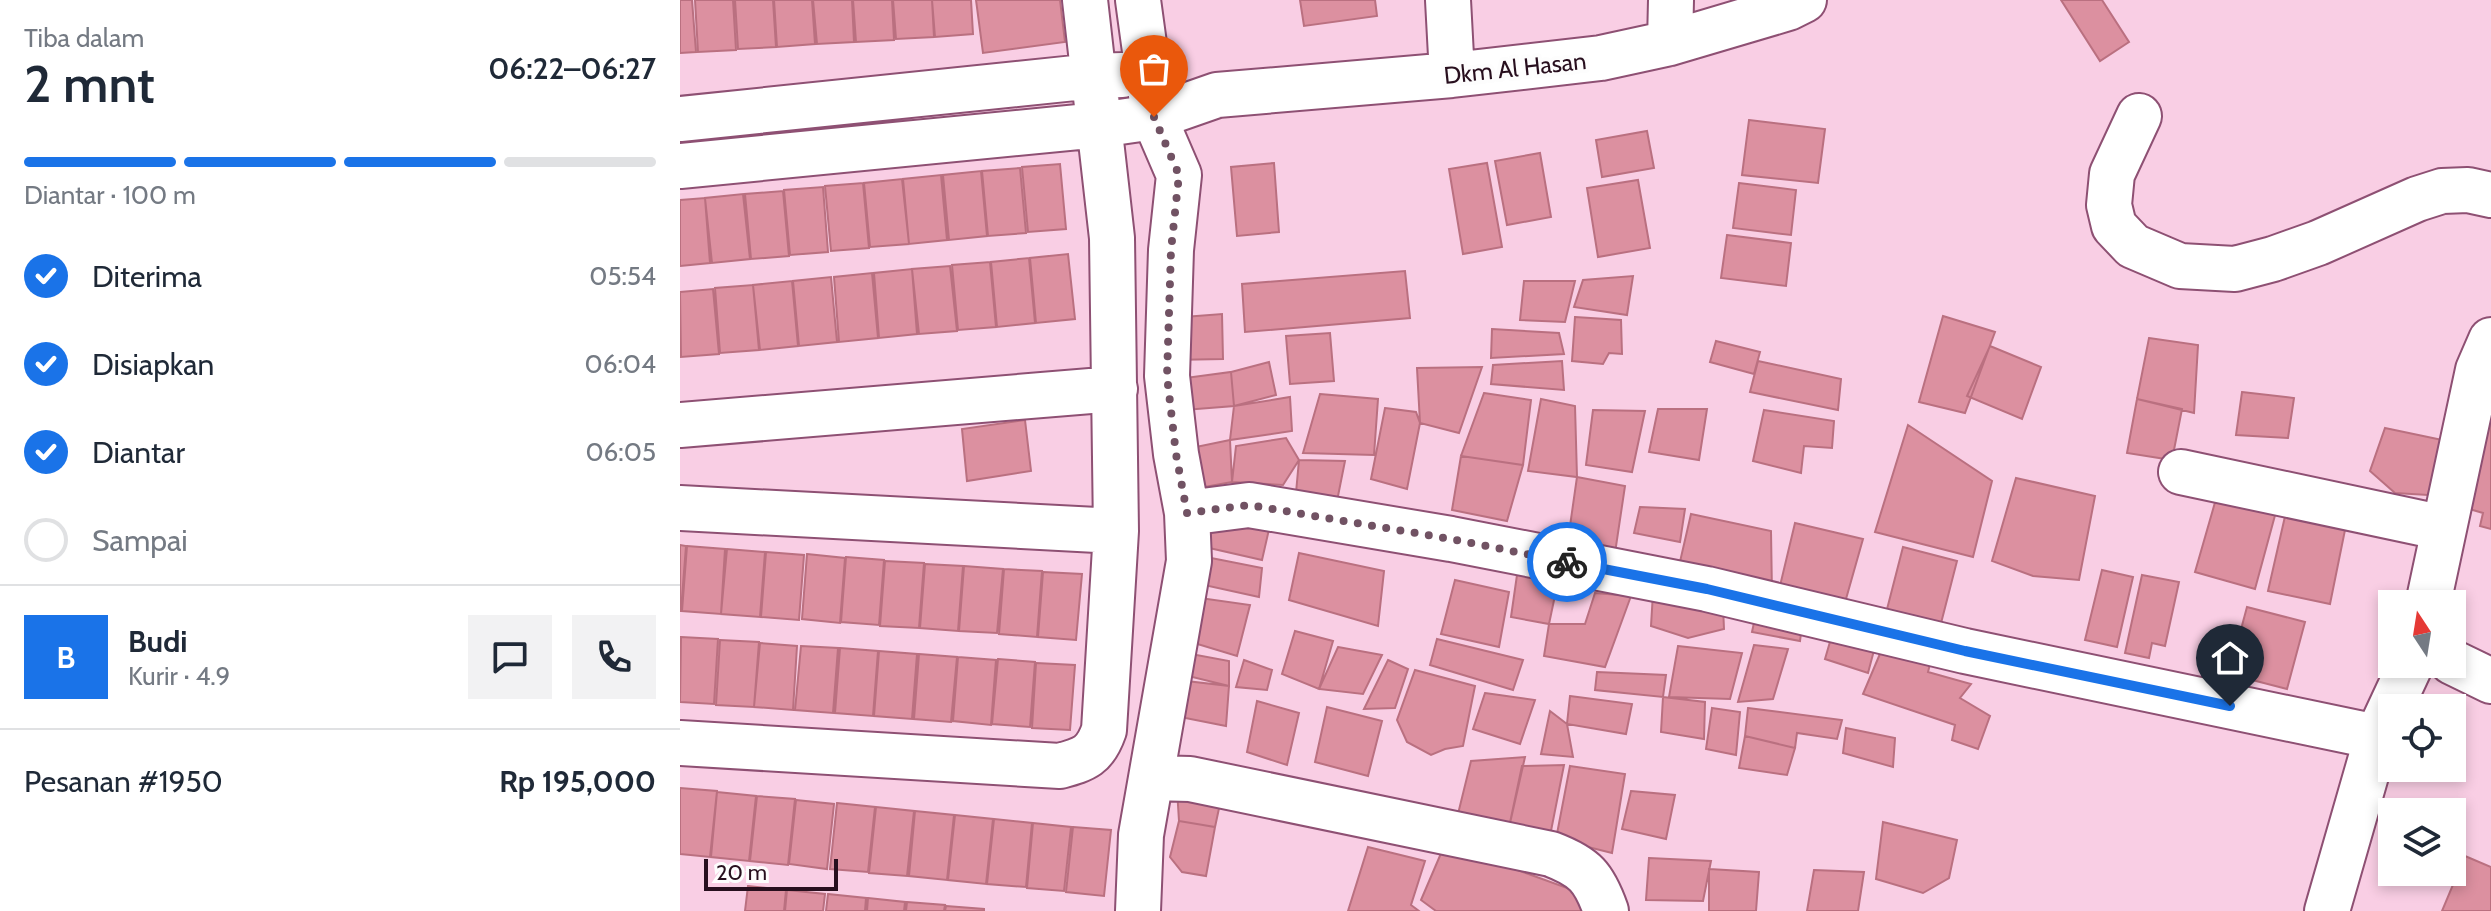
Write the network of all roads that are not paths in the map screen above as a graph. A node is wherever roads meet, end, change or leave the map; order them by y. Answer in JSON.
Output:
{"nodes":[{"id":1,"x":1085,"y":0,"type":"edge"},
{"id":2,"x":1138,"y":0,"type":"edge"},
{"id":3,"x":1448,"y":0,"type":"edge"},
{"id":4,"x":1671,"y":0,"type":"edge"},
{"id":5,"x":1804,"y":0,"type":"edge"},
{"id":6,"x":1670,"y":43,"type":"junction"},
{"id":7,"x":1147,"y":74,"type":"junction"},
{"id":8,"x":1452,"y":75,"type":"junction"},
{"id":9,"x":1094,"y":76,"type":"junction"},
{"id":10,"x":1217,"y":95,"type":"junction"},
{"id":11,"x":2139,"y":116,"type":"dead end"},
{"id":12,"x":1154,"y":117,"type":"junction"},
{"id":13,"x":680,"y":119,"type":"edge"},
{"id":14,"x":1099,"y":125,"type":"junction"},
{"id":15,"x":680,"y":166,"type":"edge"},
{"id":16,"x":2491,"y":195,"type":"edge"},
{"id":17,"x":2487,"y":361,"type":"edge"},
{"id":18,"x":1115,"y":389,"type":"junction"},
{"id":19,"x":680,"y":425,"type":"edge"},
{"id":20,"x":2181,"y":472,"type":"dead end"},
{"id":21,"x":680,"y":508,"type":"edge"},
{"id":22,"x":1187,"y":513,"type":"junction"},
{"id":23,"x":2444,"y":528,"type":"junction"},
{"id":24,"x":1116,"y":531,"type":"junction"},
{"id":25,"x":2431,"y":590,"type":"edge"},
{"id":26,"x":2466,"y":669,"type":"edge"},
{"id":27,"x":2404,"y":678,"type":"edge"},
{"id":28,"x":2491,"y":681,"type":"edge"},
{"id":29,"x":2377,"y":737,"type":"junction"},
{"id":30,"x":680,"y":743,"type":"edge"},
{"id":31,"x":1152,"y":778,"type":"junction"},
{"id":32,"x":1138,"y":911,"type":"edge"},
{"id":33,"x":1606,"y":911,"type":"edge"},
{"id":34,"x":2327,"y":911,"type":"edge"}],
"edges":[{"from":1,"to":9,"type":"street"},
{"from":2,"to":7,"type":"street"},
{"from":3,"to":8,"type":"street"},
{"from":4,"to":6,"type":"street"},
{"from":5,"to":6,"type":"street","name":"Dkm Al Hasan"},
{"from":6,"to":8,"type":"street","name":"Dkm Al Hasan"},
{"from":7,"to":9,"type":"street"},
{"from":7,"to":10,"type":"street"},
{"from":7,"to":12,"type":"street"},
{"from":8,"to":10,"type":"street","name":"Dkm Al Hasan"},
{"from":9,"to":13,"type":"street"},
{"from":9,"to":14,"type":"street"},
{"from":10,"to":12,"type":"street"},
{"from":11,"to":16,"type":"street"},
{"from":12,"to":14,"type":"street"},
{"from":12,"to":22,"type":"street"},
{"from":14,"to":15,"type":"street"},
{"from":14,"to":18,"type":"street"},
{"from":17,"to":23,"type":"street"},
{"from":18,"to":19,"type":"street"},
{"from":18,"to":24,"type":"street"},
{"from":20,"to":23,"type":"street"},
{"from":21,"to":24,"type":"street"},
{"from":22,"to":29,"type":"street"},
{"from":22,"to":31,"type":"street"},
{"from":23,"to":25,"type":"street"},
{"from":24,"to":30,"type":"street"},
{"from":26,"to":28,"type":"street"},
{"from":27,"to":29,"type":"street"},
{"from":29,"to":34,"type":"street"},
{"from":31,"to":32,"type":"street"},
{"from":31,"to":33,"type":"street"}]}
